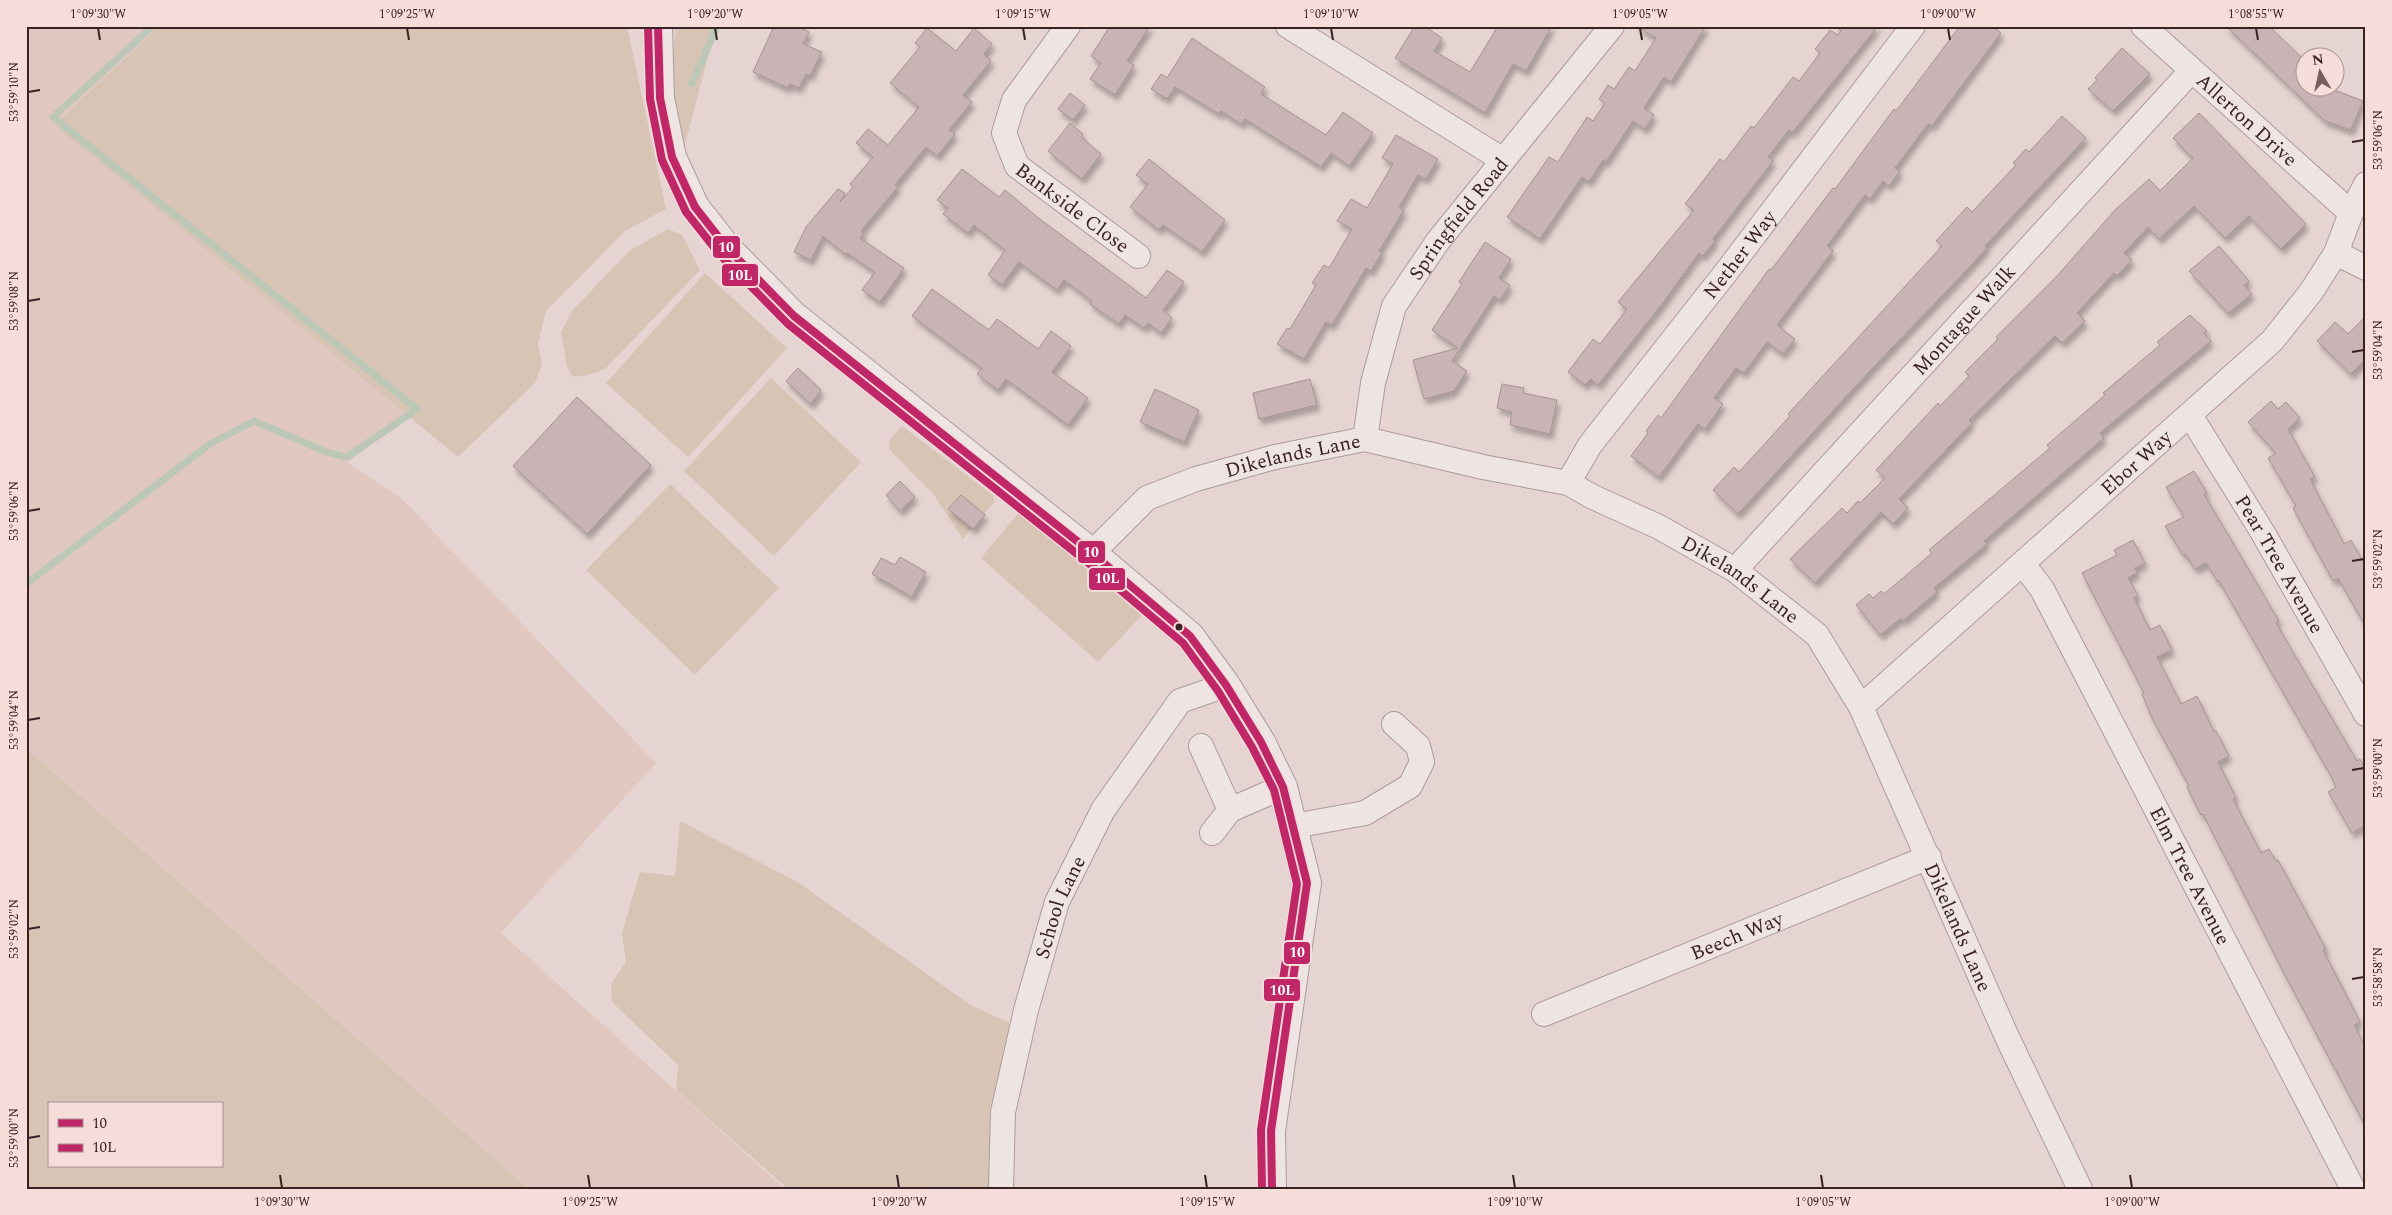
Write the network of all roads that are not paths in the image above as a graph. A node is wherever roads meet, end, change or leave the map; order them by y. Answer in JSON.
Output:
{"nodes":[{"id":1,"x":1068,"y":26,"type":"edge"},
{"id":2,"x":1288,"y":26,"type":"edge"},
{"id":3,"x":1612,"y":26,"type":"edge"},
{"id":4,"x":1912,"y":26,"type":"edge"},
{"id":5,"x":2143,"y":26,"type":"edge"},
{"id":6,"x":656,"y":29,"type":"edge"},
{"id":7,"x":2192,"y":70,"type":"junction"},
{"id":8,"x":1503,"y":160,"type":"junction"},
{"id":9,"x":2366,"y":184,"type":"edge"},
{"id":10,"x":2351,"y":213,"type":"junction"},
{"id":11,"x":2336,"y":253,"type":"junction"},
{"id":12,"x":1138,"y":256,"type":"dead end"},
{"id":13,"x":2366,"y":268,"type":"edge"},
{"id":14,"x":2190,"y":415,"type":"junction"},
{"id":15,"x":1365,"y":440,"type":"junction"},
{"id":16,"x":1568,"y":483,"type":"junction"},
{"id":17,"x":1092,"y":553,"type":"junction"},
{"id":18,"x":2023,"y":564,"type":"junction"},
{"id":19,"x":1736,"y":570,"type":"junction"},
{"id":20,"x":1226,"y":685,"type":"junction"},
{"id":21,"x":1861,"y":707,"type":"junction"},
{"id":22,"x":2366,"y":714,"type":"edge"},
{"id":23,"x":1394,"y":724,"type":"dead end"},
{"id":24,"x":1201,"y":746,"type":"dead end"},
{"id":25,"x":1283,"y":787,"type":"junction"},
{"id":26,"x":1230,"y":810,"type":"junction"},
{"id":27,"x":1294,"y":826,"type":"junction"},
{"id":28,"x":1212,"y":833,"type":"dead end"},
{"id":29,"x":1929,"y":857,"type":"junction"},
{"id":30,"x":1544,"y":1014,"type":"dead end"},
{"id":31,"x":2366,"y":1185,"type":"edge"},
{"id":32,"x":1002,"y":1189,"type":"edge"},
{"id":33,"x":1272,"y":1189,"type":"edge"},
{"id":34,"x":2080,"y":1189,"type":"edge"},
{"id":35,"x":2353,"y":1189,"type":"edge"},
{"id":36,"x":2359,"y":1189,"type":"edge"}],
"edges":[{"from":1,"to":12,"type":"street","name":"Bankside Close"},
{"from":2,"to":8,"type":"street"},
{"from":3,"to":8,"type":"street","name":"Springfield Road"},
{"from":4,"to":16,"type":"street","name":"Nether Way"},
{"from":5,"to":7,"type":"street","name":"Allerton Drive"},
{"from":6,"to":17,"type":"street"},
{"from":7,"to":10,"type":"street","name":"Allerton Drive"},
{"from":7,"to":19,"type":"street","name":"Montague Walk"},
{"from":8,"to":15,"type":"street","name":"Springfield Road"},
{"from":9,"to":10,"type":"street","name":"Ebor Way"},
{"from":10,"to":11,"type":"street","name":"Ebor Way"},
{"from":11,"to":13,"type":"street"},
{"from":11,"to":14,"type":"street","name":"Ebor Way"},
{"from":14,"to":18,"type":"street","name":"Ebor Way"},
{"from":14,"to":22,"type":"street","name":"Pear Tree Avenue"},
{"from":15,"to":16,"type":"street","name":"Dikelands Lane"},
{"from":15,"to":17,"type":"street","name":"Dikelands Lane"},
{"from":16,"to":19,"type":"street","name":"Dikelands Lane"},
{"from":17,"to":20,"type":"street"},
{"from":18,"to":21,"type":"street","name":"Ebor Way"},
{"from":18,"to":35,"type":"street","name":"Elm Tree Avenue"},
{"from":19,"to":21,"type":"street","name":"Dikelands Lane"},
{"from":20,"to":25,"type":"street"},
{"from":20,"to":32,"type":"street","name":"School Lane"},
{"from":21,"to":29,"type":"street","name":"Dikelands Lane"},
{"from":23,"to":27,"type":"street"},
{"from":24,"to":26,"type":"street"},
{"from":25,"to":26,"type":"street"},
{"from":25,"to":27,"type":"street"},
{"from":26,"to":28,"type":"street"},
{"from":27,"to":33,"type":"street"},
{"from":29,"to":30,"type":"street","name":"Beech Way"},
{"from":29,"to":34,"type":"street","name":"Dikelands Lane"},
{"from":31,"to":36,"type":"street"}]}
